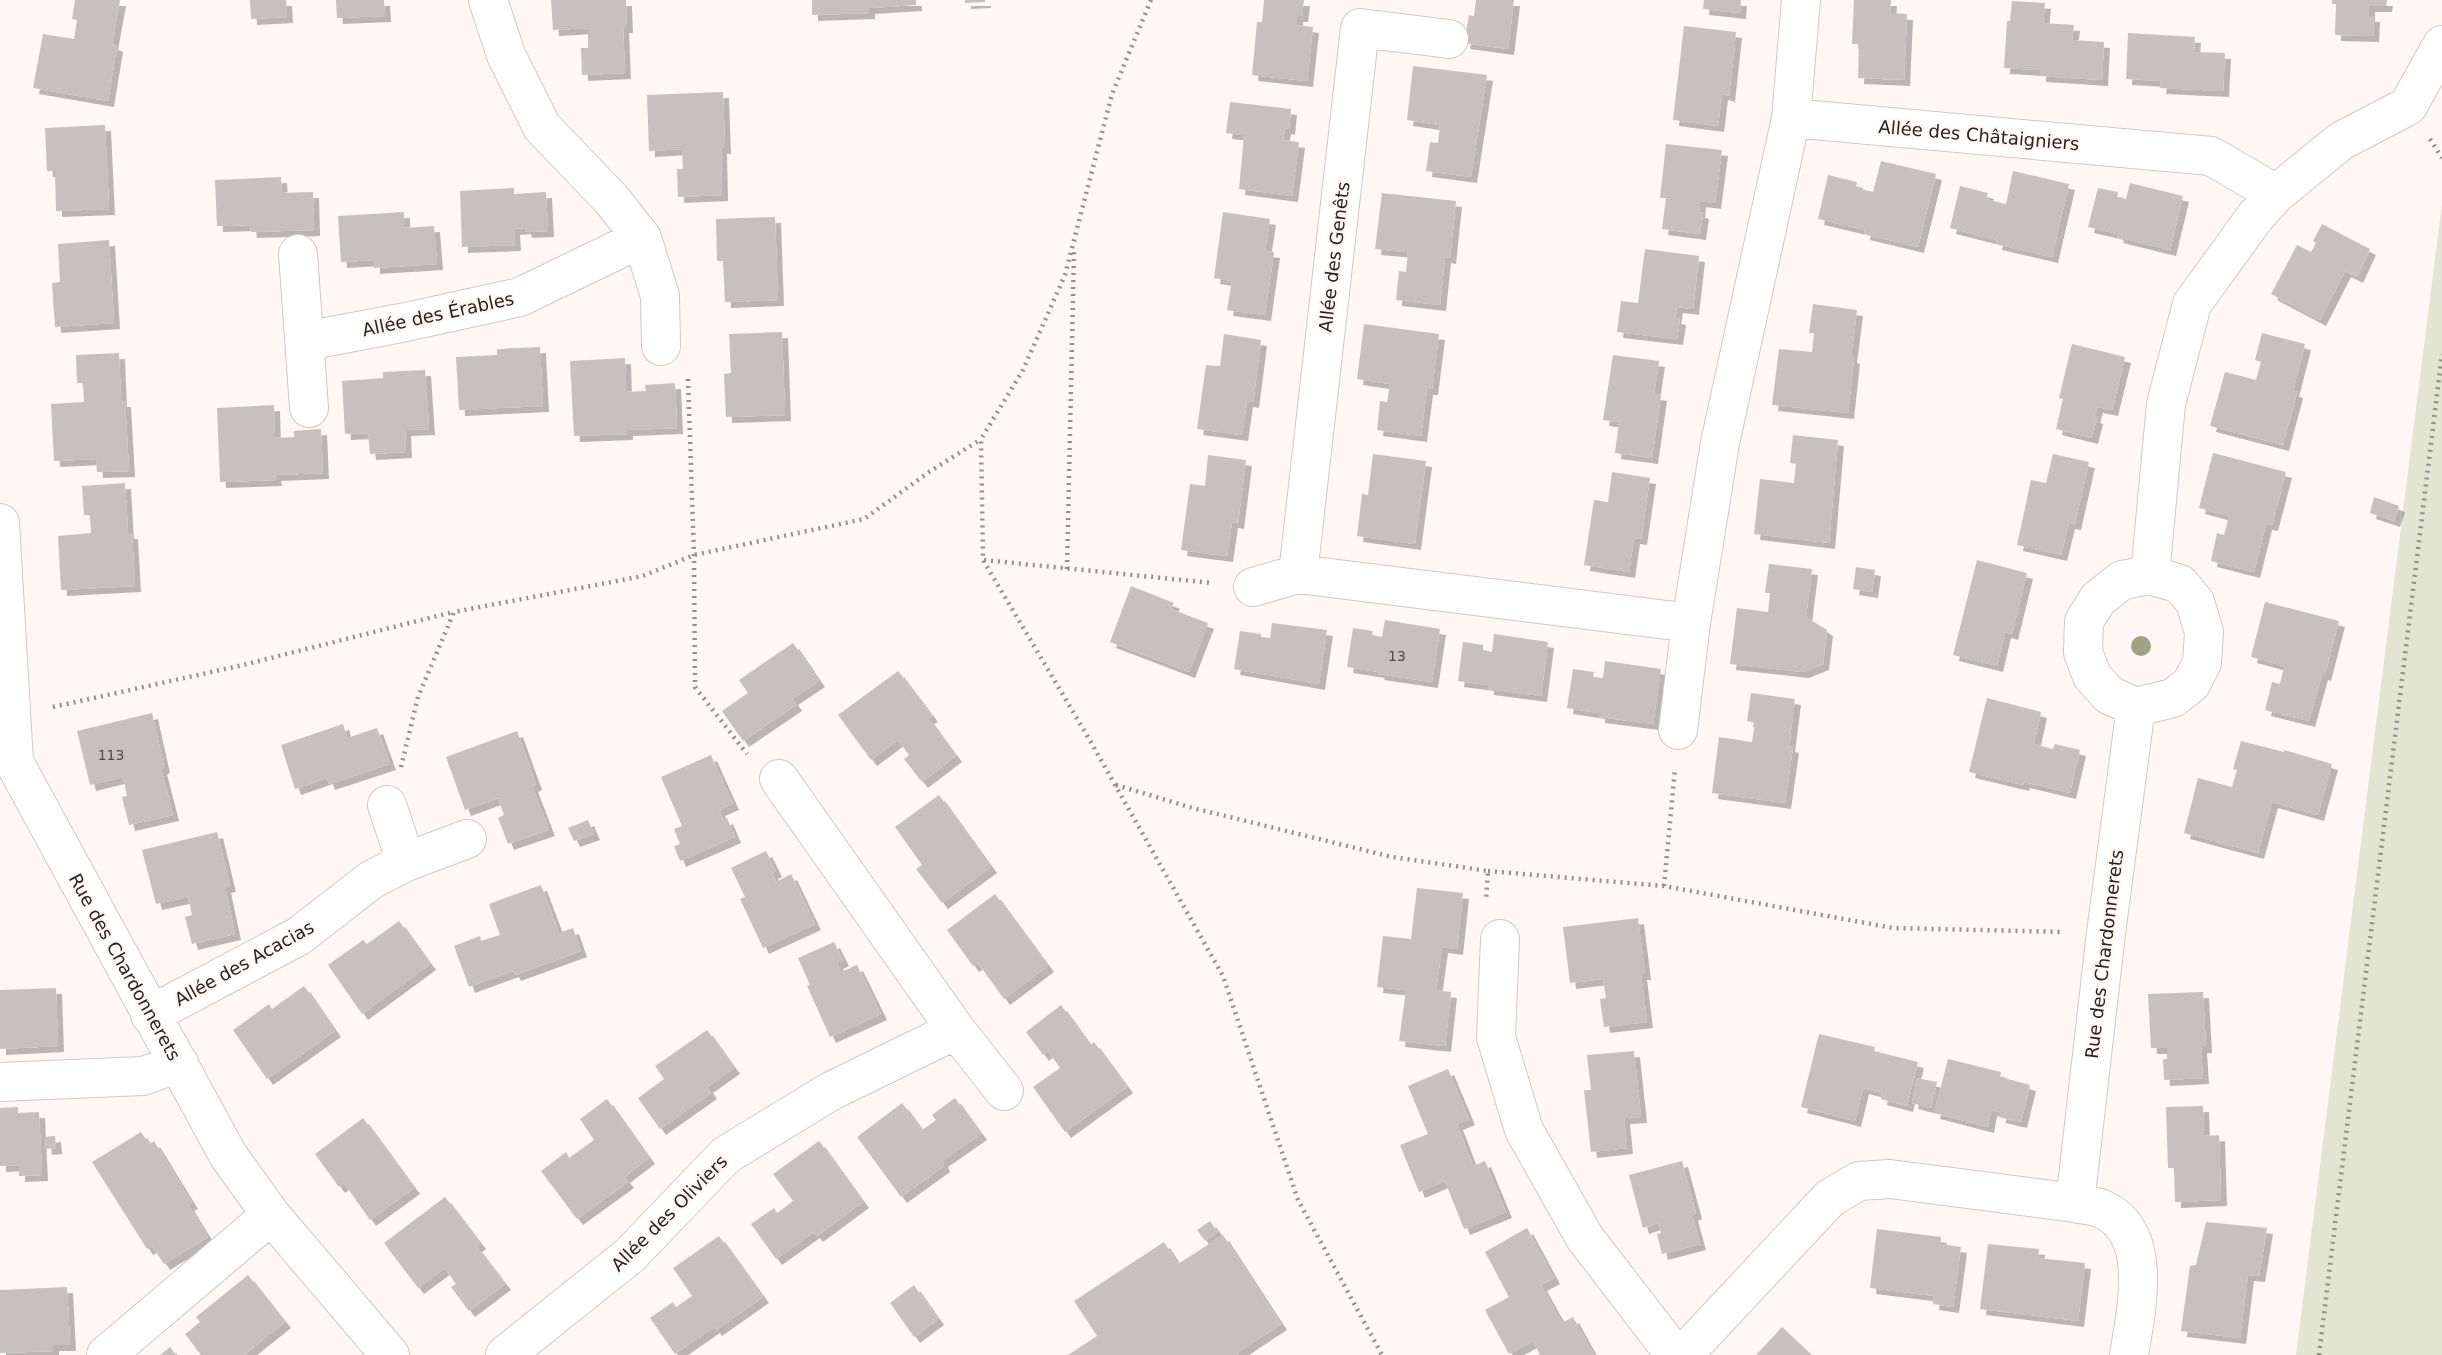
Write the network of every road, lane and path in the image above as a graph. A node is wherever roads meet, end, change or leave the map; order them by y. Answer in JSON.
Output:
{"nodes":[{"id":1,"x":488,"y":0,"type":"edge"},
{"id":2,"x":1151,"y":0,"type":"edge"},
{"id":3,"x":1801,"y":0,"type":"edge"},
{"id":4,"x":1362,"y":14,"type":"edge"},
{"id":5,"x":1449,"y":39,"type":"dead end"},
{"id":6,"x":2442,"y":45,"type":"edge"},
{"id":7,"x":1791,"y":118,"type":"junction"},
{"id":8,"x":2276,"y":194,"type":"junction"},
{"id":9,"x":642,"y":238,"type":"junction"},
{"id":10,"x":1074,"y":242,"type":"junction"},
{"id":11,"x":298,"y":254,"type":"dead end"},
{"id":12,"x":306,"y":341,"type":"junction"},
{"id":13,"x":661,"y":346,"type":"joint"},
{"id":14,"x":2442,"y":354,"type":"edge"},
{"id":15,"x":309,"y":408,"type":"dead end"},
{"id":16,"x":981,"y":439,"type":"junction"},
{"id":17,"x":0,"y":523,"type":"edge"},
{"id":18,"x":694,"y":555,"type":"junction"},
{"id":19,"x":983,"y":560,"type":"junction"},
{"id":20,"x":1066,"y":569,"type":"junction"},
{"id":21,"x":1298,"y":575,"type":"junction"},
{"id":22,"x":2150,"y":575,"type":"junction"},
{"id":23,"x":1253,"y":587,"type":"joint"},
{"id":24,"x":454,"y":612,"type":"junction"},
{"id":25,"x":1691,"y":623,"type":"junction"},
{"id":26,"x":2136,"y":706,"type":"junction"},
{"id":27,"x":10,"y":716,"type":"junction"},
{"id":28,"x":1678,"y":730,"type":"joint"},
{"id":29,"x":7,"y":763,"type":"edge"},
{"id":30,"x":779,"y":779,"type":"joint"},
{"id":31,"x":1115,"y":785,"type":"junction"},
{"id":32,"x":387,"y":805,"type":"joint"},
{"id":33,"x":467,"y":839,"type":"dead end"},
{"id":34,"x":406,"y":862,"type":"junction"},
{"id":35,"x":1488,"y":871,"type":"junction"},
{"id":36,"x":1664,"y":886,"type":"junction"},
{"id":37,"x":2106,"y":933,"type":"junction"},
{"id":38,"x":1500,"y":939,"type":"joint"},
{"id":39,"x":150,"y":1015,"type":"junction"},
{"id":40,"x":956,"y":1030,"type":"junction"},
{"id":41,"x":179,"y":1063,"type":"junction"},
{"id":42,"x":0,"y":1082,"type":"edge"},
{"id":43,"x":1004,"y":1091,"type":"dead end"},
{"id":44,"x":2075,"y":1203,"type":"junction"},
{"id":45,"x":271,"y":1215,"type":"junction"},
{"id":46,"x":106,"y":1355,"type":"edge"},
{"id":47,"x":390,"y":1355,"type":"edge"},
{"id":48,"x":505,"y":1355,"type":"edge"},
{"id":49,"x":1382,"y":1355,"type":"edge"},
{"id":50,"x":1675,"y":1355,"type":"edge"},
{"id":51,"x":1684,"y":1355,"type":"edge"},
{"id":52,"x":2129,"y":1355,"type":"edge"},
{"id":53,"x":2319,"y":1355,"type":"edge"}],
"edges":[{"from":1,"to":9,"type":"street"},
{"from":2,"to":10,"type":"path"},
{"from":3,"to":7,"type":"street"},
{"from":4,"to":5,"type":"street","name":"Allée des Genêts"},
{"from":4,"to":21,"type":"street","name":"Allée des Genêts"},
{"from":6,"to":8,"type":"street"},
{"from":7,"to":8,"type":"street","name":"Allée des Châtaigniers"},
{"from":7,"to":25,"type":"street"},
{"from":8,"to":22,"type":"street"},
{"from":9,"to":12,"type":"street","name":"Allée des Érables"},
{"from":9,"to":13,"type":"street"},
{"from":10,"to":16,"type":"path"},
{"from":10,"to":20,"type":"path"},
{"from":11,"to":12,"type":"street"},
{"from":12,"to":15,"type":"street"},
{"from":13,"to":18,"type":"path"},
{"from":14,"to":53,"type":"path"},
{"from":16,"to":18,"type":"path"},
{"from":16,"to":19,"type":"path"},
{"from":17,"to":27,"type":"street","name":"Rue des Chardonnerets"},
{"from":18,"to":24,"type":"path"},
{"from":18,"to":30,"type":"path"},
{"from":19,"to":20,"type":"path"},
{"from":19,"to":31,"type":"path"},
{"from":20,"to":23,"type":"path"},
{"from":21,"to":23,"type":"street"},
{"from":21,"to":25,"type":"street"},
{"from":22,"to":26,"type":"street"},
{"from":22,"to":26,"type":"street"},
{"from":24,"to":27,"type":"path"},
{"from":24,"to":32,"type":"path"},
{"from":25,"to":28,"type":"street"},
{"from":26,"to":37,"type":"street","name":"Rue des Chardonnerets"},
{"from":27,"to":29,"type":"street","name":"Rue des Chardonnerets"},
{"from":28,"to":36,"type":"path"},
{"from":29,"to":39,"type":"street","name":"Rue des Chardonnerets"},
{"from":30,"to":40,"type":"street"},
{"from":31,"to":35,"type":"path"},
{"from":31,"to":49,"type":"path"},
{"from":32,"to":34,"type":"street"},
{"from":33,"to":34,"type":"street","name":"Allée des Acacias"},
{"from":34,"to":39,"type":"street","name":"Allée des Acacias"},
{"from":35,"to":36,"type":"path"},
{"from":35,"to":38,"type":"path"},
{"from":36,"to":37,"type":"path"},
{"from":37,"to":44,"type":"street","name":"Rue des Chardonnerets"},
{"from":38,"to":50,"type":"street"},
{"from":39,"to":41,"type":"street","name":"Rue des Chardonnerets"},
{"from":40,"to":43,"type":"street"},
{"from":40,"to":48,"type":"street","name":"Allée des Oliviers"},
{"from":41,"to":42,"type":"street"},
{"from":41,"to":45,"type":"street","name":"Rue des Chardonnerets"},
{"from":44,"to":51,"type":"street"},
{"from":44,"to":52,"type":"street"},
{"from":45,"to":46,"type":"street"},
{"from":45,"to":47,"type":"street","name":"Rue des Chardonnerets"}]}
